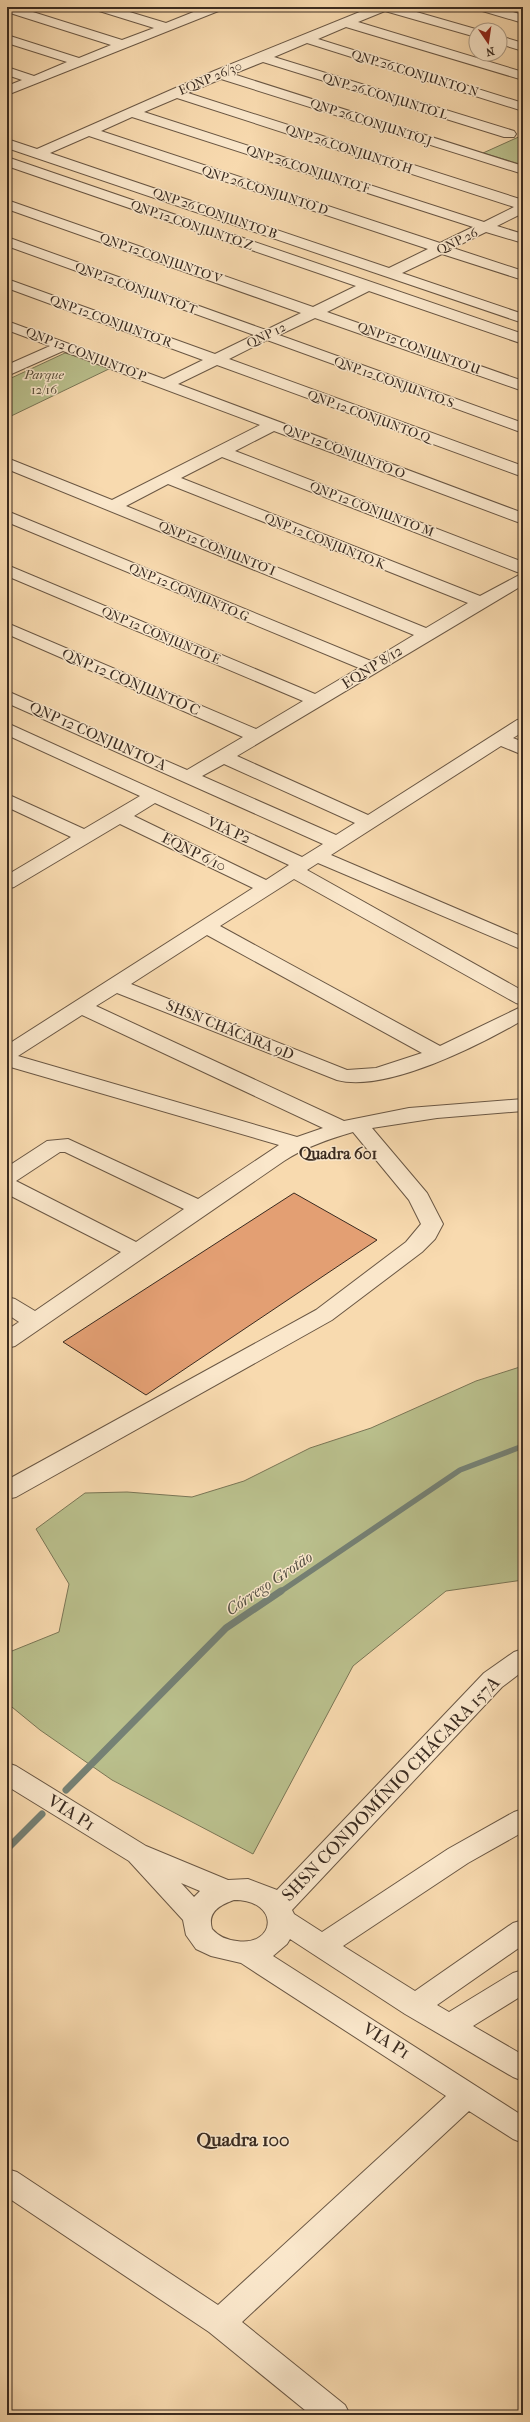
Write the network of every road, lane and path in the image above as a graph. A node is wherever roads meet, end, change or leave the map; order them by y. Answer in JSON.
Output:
{"nodes":[{"id":1,"x":100,"y":7,"type":"edge"},
{"id":2,"x":384,"y":7,"type":"edge"},
{"id":3,"x":483,"y":7,"type":"edge"},
{"id":4,"x":7,"y":8,"type":"edge"},
{"id":5,"x":208,"y":8,"type":"edge"},
{"id":6,"x":523,"y":18,"type":"edge"},
{"id":7,"x":344,"y":22,"type":"junction"},
{"id":8,"x":166,"y":27,"type":"junction"},
{"id":9,"x":468,"y":31,"type":"edge"},
{"id":10,"x":7,"y":39,"type":"edge"},
{"id":11,"x":306,"y":39,"type":"junction"},
{"id":12,"x":508,"y":42,"type":"edge"},
{"id":13,"x":124,"y":45,"type":"junction"},
{"id":14,"x":523,"y":47,"type":"edge"},
{"id":15,"x":261,"y":57,"type":"junction"},
{"id":16,"x":80,"y":62,"type":"junction"},
{"id":17,"x":7,"y":71,"type":"edge"},
{"id":18,"x":219,"y":74,"type":"junction"},
{"id":19,"x":523,"y":76,"type":"edge"},
{"id":20,"x":35,"y":80,"type":"junction"},
{"id":21,"x":7,"y":91,"type":"edge"},
{"id":22,"x":176,"y":93,"type":"junction"},
{"id":23,"x":523,"y":106,"type":"edge"},
{"id":24,"x":132,"y":112,"type":"junction"},
{"id":25,"x":523,"y":128,"type":"edge"},
{"id":26,"x":89,"y":131,"type":"junction"},
{"id":27,"x":509,"y":134,"type":"junction"},
{"id":28,"x":7,"y":143,"type":"edge"},
{"id":29,"x":466,"y":153,"type":"junction"},
{"id":30,"x":38,"y":154,"type":"junction"},
{"id":31,"x":10,"y":164,"type":"edge"},
{"id":32,"x":523,"y":170,"type":"edge"},
{"id":33,"x":151,"y":192,"type":"junction"},
{"id":34,"x":122,"y":201,"type":"junction"},
{"id":35,"x":182,"y":202,"type":"junction"},
{"id":36,"x":7,"y":204,"type":"edge"},
{"id":37,"x":523,"y":204,"type":"edge"},
{"id":38,"x":523,"y":208,"type":"edge"},
{"id":39,"x":152,"y":211,"type":"junction"},
{"id":40,"x":485,"y":227,"type":"junction"},
{"id":41,"x":523,"y":239,"type":"edge"},
{"id":42,"x":7,"y":242,"type":"edge"},
{"id":43,"x":441,"y":249,"type":"junction"},
{"id":44,"x":391,"y":274,"type":"junction"},
{"id":45,"x":523,"y":276,"type":"edge"},
{"id":46,"x":7,"y":283,"type":"edge"},
{"id":47,"x":368,"y":286,"type":"junction"},
{"id":48,"x":314,"y":311,"type":"junction"},
{"id":49,"x":523,"y":319,"type":"edge"},
{"id":50,"x":7,"y":325,"type":"edge"},
{"id":51,"x":523,"y":330,"type":"edge"},
{"id":52,"x":504,"y":332,"type":"junction"},
{"id":53,"x":265,"y":335,"type":"junction"},
{"id":54,"x":523,"y":339,"type":"edge"},
{"id":55,"x":63,"y":346,"type":"junction"},
{"id":56,"x":215,"y":360,"type":"junction"},
{"id":57,"x":8,"y":370,"type":"edge"},
{"id":58,"x":164,"y":384,"type":"junction"},
{"id":59,"x":523,"y":386,"type":"edge"},
{"id":60,"x":273,"y":425,"type":"junction"},
{"id":61,"x":523,"y":428,"type":"edge"},
{"id":62,"x":221,"y":451,"type":"junction"},
{"id":63,"x":7,"y":463,"type":"edge"},
{"id":64,"x":523,"y":472,"type":"edge"},
{"id":65,"x":167,"y":478,"type":"junction"},
{"id":66,"x":113,"y":506,"type":"junction"},
{"id":67,"x":7,"y":516,"type":"edge"},
{"id":68,"x":523,"y":519,"type":"edge"},
{"id":69,"x":523,"y":568,"type":"edge"},
{"id":70,"x":7,"y":570,"type":"edge"},
{"id":71,"x":523,"y":578,"type":"edge"},
{"id":72,"x":482,"y":603,"type":"junction"},
{"id":73,"x":7,"y":628,"type":"edge"},
{"id":74,"x":426,"y":634,"type":"junction"},
{"id":75,"x":370,"y":667,"type":"junction"},
{"id":76,"x":7,"y":696,"type":"edge"},
{"id":77,"x":315,"y":700,"type":"junction"},
{"id":78,"x":523,"y":724,"type":"edge"},
{"id":79,"x":7,"y":728,"type":"edge"},
{"id":80,"x":256,"y":736,"type":"junction"},
{"id":81,"x":500,"y":738,"type":"junction"},
{"id":82,"x":523,"y":749,"type":"edge"},
{"id":83,"x":222,"y":756,"type":"junction"},
{"id":84,"x":188,"y":777,"type":"junction"},
{"id":85,"x":154,"y":796,"type":"junction"},
{"id":86,"x":7,"y":800,"type":"edge"},
{"id":87,"x":121,"y":816,"type":"junction"},
{"id":88,"x":370,"y":823,"type":"junction"},
{"id":89,"x":85,"y":837,"type":"junction"},
{"id":90,"x":337,"y":844,"type":"junction"},
{"id":91,"x":305,"y":864,"type":"junction"},
{"id":92,"x":12,"y":876,"type":"edge"},
{"id":93,"x":268,"y":888,"type":"junction"},
{"id":94,"x":207,"y":927,"type":"junction"},
{"id":95,"x":523,"y":944,"type":"edge"},
{"id":96,"x":116,"y":985,"type":"junction"},
{"id":97,"x":523,"y":999,"type":"edge"},
{"id":98,"x":82,"y":1007,"type":"junction"},
{"id":99,"x":523,"y":1012,"type":"edge"},
{"id":100,"x":7,"y":1054,"type":"edge"},
{"id":101,"x":439,"y":1054,"type":"junction"},
{"id":102,"x":7,"y":1059,"type":"edge"},
{"id":103,"x":523,"y":1105,"type":"edge"},
{"id":104,"x":349,"y":1126,"type":"junction"},
{"id":105,"x":297,"y":1144,"type":"junction"},
{"id":106,"x":7,"y":1177,"type":"edge"},
{"id":107,"x":7,"y":1185,"type":"edge"},
{"id":108,"x":199,"y":1208,"type":"junction"},
{"id":109,"x":136,"y":1251,"type":"junction"},
{"id":110,"x":7,"y":1304,"type":"edge"},
{"id":111,"x":35,"y":1320,"type":"junction"},
{"id":112,"x":7,"y":1341,"type":"edge"},
{"id":113,"x":7,"y":1491,"type":"edge"},
{"id":114,"x":523,"y":1658,"type":"edge"},
{"id":115,"x":7,"y":1773,"type":"edge"},
{"id":116,"x":523,"y":1819,"type":"edge"},
{"id":117,"x":136,"y":1853,"type":"junction"},
{"id":118,"x":225,"y":1890,"type":"junction"},
{"id":119,"x":280,"y":1914,"type":"junction"},
{"id":120,"x":197,"y":1917,"type":"junction"},
{"id":121,"x":523,"y":1931,"type":"edge"},
{"id":122,"x":323,"y":1945,"type":"junction"},
{"id":123,"x":248,"y":1953,"type":"junction"},
{"id":124,"x":523,"y":1981,"type":"edge"},
{"id":125,"x":415,"y":2006,"type":"junction"},
{"id":126,"x":449,"y":2026,"type":"junction"},
{"id":127,"x":523,"y":2069,"type":"edge"},
{"id":128,"x":468,"y":2094,"type":"junction"},
{"id":129,"x":523,"y":2131,"type":"edge"},
{"id":130,"x":7,"y":2181,"type":"edge"},
{"id":131,"x":220,"y":2323,"type":"junction"},
{"id":132,"x":334,"y":2415,"type":"edge"}],
"edges":[{"from":1,"to":8,"type":"street"},
{"from":2,"to":7,"type":"street","name":"EQNP 26/30"},
{"from":2,"to":9,"type":"street"},
{"from":3,"to":6,"type":"street"},
{"from":4,"to":13,"type":"street"},
{"from":5,"to":8,"type":"street"},
{"from":7,"to":11,"type":"street","name":"EQNP 26/30"},
{"from":7,"to":19,"type":"street"},
{"from":8,"to":13,"type":"street"},
{"from":10,"to":16,"type":"street"},
{"from":11,"to":15,"type":"street","name":"EQNP 26/30"},
{"from":11,"to":23,"type":"street","name":"QNP 26 CONJUNTO N"},
{"from":12,"to":14,"type":"street"},
{"from":13,"to":16,"type":"street"},
{"from":15,"to":18,"type":"street","name":"EQNP 26/30"},
{"from":15,"to":27,"type":"street","name":"QNP 26 CONJUNTO L"},
{"from":16,"to":20,"type":"street"},
{"from":17,"to":20,"type":"street"},
{"from":18,"to":22,"type":"street","name":"EQNP 26/30"},
{"from":18,"to":29,"type":"street","name":"QNP 26 CONJUNTO J"},
{"from":20,"to":21,"type":"street"},
{"from":22,"to":24,"type":"street","name":"EQNP 26/30"},
{"from":22,"to":37,"type":"street","name":"QNP 26 CONJUNTO H"},
{"from":24,"to":26,"type":"street","name":"EQNP 26/30"},
{"from":24,"to":40,"type":"street","name":"QNP 26 CONJUNTO F"},
{"from":25,"to":27,"type":"street"},
{"from":26,"to":30,"type":"street","name":"EQNP 26/30"},
{"from":26,"to":43,"type":"street","name":"QNP 26 CONJUNTO D"},
{"from":27,"to":29,"type":"street"},
{"from":28,"to":30,"type":"street","name":"QNP 26 CONJUNTO B"},
{"from":29,"to":32,"type":"street","name":"QNP 26 CONJUNTO J"},
{"from":30,"to":33,"type":"street","name":"QNP 26 CONJUNTO B"},
{"from":31,"to":34,"type":"street","name":"QNP 12 CONJUNTO Z"},
{"from":33,"to":34,"type":"street"},
{"from":33,"to":35,"type":"street","name":"QNP 26 CONJUNTO B"},
{"from":34,"to":39,"type":"street","name":"QNP 12 CONJUNTO Z"},
{"from":35,"to":39,"type":"street"},
{"from":35,"to":44,"type":"street","name":"QNP 26 CONJUNTO B"},
{"from":36,"to":48,"type":"street","name":"QNP 12 CONJUNTO V"},
{"from":38,"to":40,"type":"street","name":"QNP 26"},
{"from":39,"to":47,"type":"street","name":"QNP 12 CONJUNTO Z"},
{"from":40,"to":41,"type":"street","name":"QNP 26 CONJUNTO F"},
{"from":40,"to":43,"type":"street","name":"QNP 26"},
{"from":42,"to":53,"type":"street","name":"QNP 12 CONJUNTO T"},
{"from":43,"to":44,"type":"street","name":"QNP 26"},
{"from":43,"to":45,"type":"street","name":"QNP 26 CONJUNTO D"},
{"from":44,"to":49,"type":"street","name":"QNP 26 CONJUNTO B"},
{"from":46,"to":56,"type":"street","name":"QNP 12 CONJUNTO R"},
{"from":47,"to":48,"type":"street","name":"QNP 12"},
{"from":47,"to":52,"type":"street","name":"QNP 12 CONJUNTO Z"},
{"from":48,"to":53,"type":"street","name":"QNP 12"},
{"from":48,"to":59,"type":"street","name":"QNP 12 CONJUNTO U"},
{"from":50,"to":55,"type":"street","name":"QNP 12 CONJUNTO P"},
{"from":51,"to":52,"type":"street"},
{"from":52,"to":54,"type":"street","name":"QNP 12 CONJUNTO Z"},
{"from":53,"to":56,"type":"street","name":"QNP 12"},
{"from":53,"to":61,"type":"street","name":"QNP 12 CONJUNTO S"},
{"from":55,"to":57,"type":"street"},
{"from":55,"to":58,"type":"street","name":"QNP 12 CONJUNTO P"},
{"from":56,"to":58,"type":"street","name":"QNP 12"},
{"from":56,"to":64,"type":"street","name":"QNP 12 CONJUNTO Q"},
{"from":58,"to":60,"type":"street","name":"QNP 12 CONJUNTO O"},
{"from":60,"to":62,"type":"street"},
{"from":60,"to":68,"type":"street","name":"QNP 12 CONJUNTO O"},
{"from":62,"to":65,"type":"street"},
{"from":62,"to":69,"type":"street","name":"QNP 12 CONJUNTO M"},
{"from":63,"to":66,"type":"street","name":"QNP 12 CONJUNTO I"},
{"from":65,"to":66,"type":"street"},
{"from":65,"to":72,"type":"street","name":"QNP 12 CONJUNTO K"},
{"from":66,"to":74,"type":"street","name":"QNP 12 CONJUNTO I"},
{"from":67,"to":75,"type":"street","name":"QNP 12 CONJUNTO G"},
{"from":70,"to":77,"type":"street","name":"QNP 12 CONJUNTO E"},
{"from":71,"to":72,"type":"street","name":"EQNP 8/12"},
{"from":72,"to":74,"type":"street","name":"EQNP 8/12"},
{"from":73,"to":80,"type":"street","name":"QNP 12 CONJUNTO C"},
{"from":74,"to":75,"type":"street","name":"EQNP 8/12"},
{"from":75,"to":77,"type":"street","name":"EQNP 8/12"},
{"from":76,"to":84,"type":"street","name":"QNP 12 CONJUNTO A"},
{"from":77,"to":80,"type":"street","name":"EQNP 8/12"},
{"from":78,"to":81,"type":"street"},
{"from":79,"to":85,"type":"street","name":"VIA P2"},
{"from":80,"to":83,"type":"street","name":"EQNP 8/12"},
{"from":81,"to":82,"type":"street"},
{"from":81,"to":88,"type":"street"},
{"from":83,"to":84,"type":"street","name":"EQNP 8/12"},
{"from":83,"to":88,"type":"street"},
{"from":84,"to":90,"type":"street"},
{"from":85,"to":87,"type":"street"},
{"from":85,"to":91,"type":"street","name":"VIA P2"},
{"from":86,"to":89,"type":"street"},
{"from":87,"to":89,"type":"street"},
{"from":87,"to":93,"type":"street","name":"EQNP 6/10"},
{"from":88,"to":90,"type":"street"},
{"from":89,"to":92,"type":"street"},
{"from":90,"to":91,"type":"street"},
{"from":91,"to":93,"type":"street"},
{"from":91,"to":95,"type":"street"},
{"from":91,"to":97,"type":"street"},
{"from":93,"to":94,"type":"street"},
{"from":94,"to":96,"type":"street"},
{"from":94,"to":101,"type":"street"},
{"from":96,"to":98,"type":"street"},
{"from":96,"to":101,"type":"street","name":"SHSN CHÁCARA 9D"},
{"from":98,"to":100,"type":"street"},
{"from":98,"to":104,"type":"street"},
{"from":99,"to":101,"type":"street","name":"SHSN CHÁCARA 9D"},
{"from":102,"to":105,"type":"street"},
{"from":103,"to":104,"type":"street"},
{"from":104,"to":105,"type":"street"},
{"from":104,"to":113,"type":"street"},
{"from":105,"to":108,"type":"street"},
{"from":106,"to":108,"type":"street"},
{"from":107,"to":109,"type":"street"},
{"from":108,"to":109,"type":"street"},
{"from":109,"to":111,"type":"street"},
{"from":110,"to":111,"type":"street"},
{"from":111,"to":112,"type":"street"},
{"from":114,"to":119,"type":"street","name":"SHSN CONDOMÍNIO CHÁCARA 157A"},
{"from":115,"to":117,"type":"street","name":"VIA P1"},
{"from":116,"to":122,"type":"street"},
{"from":117,"to":118,"type":"street","name":"VIA P1"},
{"from":117,"to":120,"type":"street","name":"VIA P1"},
{"from":118,"to":119,"type":"street","name":"VIA P1"},
{"from":118,"to":120,"type":"street","name":"VIA P1"},
{"from":119,"to":122,"type":"street","name":"VIA P1"},
{"from":119,"to":123,"type":"street","name":"VIA P1"},
{"from":120,"to":123,"type":"street","name":"VIA P1"},
{"from":121,"to":125,"type":"street"},
{"from":122,"to":125,"type":"street","name":"VIA P1"},
{"from":123,"to":128,"type":"street","name":"VIA P1"},
{"from":124,"to":126,"type":"street"},
{"from":125,"to":126,"type":"street","name":"VIA P1"},
{"from":126,"to":127,"type":"street","name":"VIA P1"},
{"from":128,"to":129,"type":"street","name":"VIA P1"},
{"from":128,"to":131,"type":"street"},
{"from":130,"to":131,"type":"street"},
{"from":131,"to":132,"type":"street"}]}
